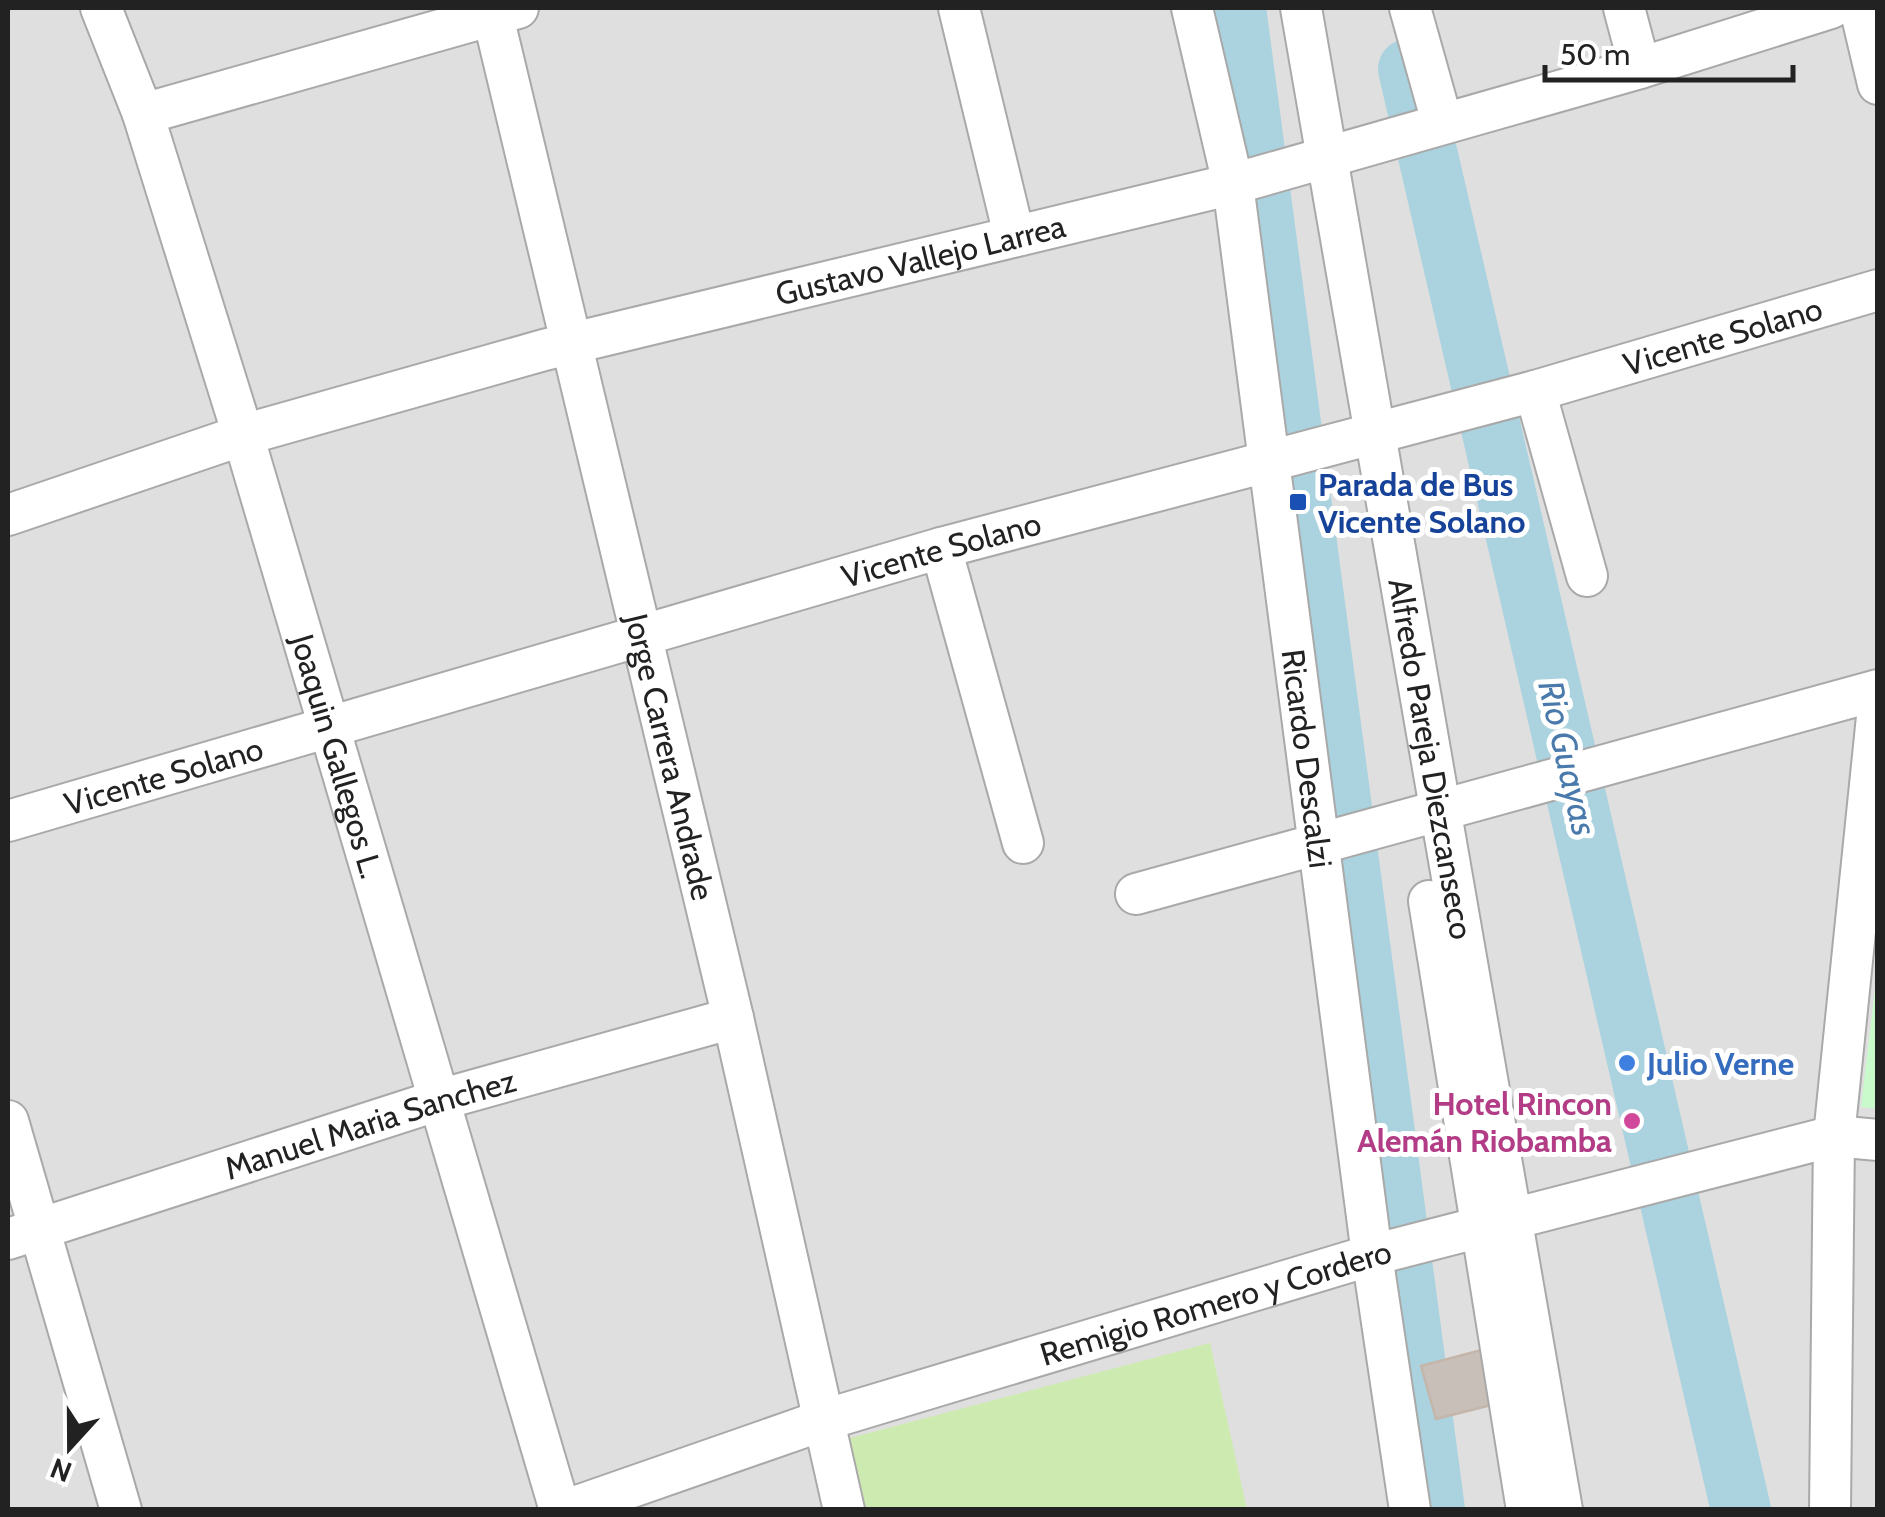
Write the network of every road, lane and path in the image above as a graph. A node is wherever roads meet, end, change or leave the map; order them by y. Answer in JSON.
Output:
{"nodes":[{"id":1,"x":102,"y":8,"type":"edge"},
{"id":2,"x":959,"y":8,"type":"edge"},
{"id":3,"x":1192,"y":8,"type":"edge"},
{"id":4,"x":1283,"y":8,"type":"edge"},
{"id":5,"x":1301,"y":8,"type":"edge"},
{"id":6,"x":1410,"y":8,"type":"edge"},
{"id":7,"x":1624,"y":8,"type":"edge"},
{"id":8,"x":1831,"y":8,"type":"edge"},
{"id":9,"x":1860,"y":8,"type":"edge"},
{"id":10,"x":500,"y":10,"type":"edge"},
{"id":11,"x":1640,"y":68,"type":"junction"},
{"id":12,"x":1878,"y":84,"type":"edge"},
{"id":13,"x":143,"y":114,"type":"junction"},
{"id":14,"x":1442,"y":122,"type":"junction"},
{"id":15,"x":1233,"y":184,"type":"junction"},
{"id":16,"x":1014,"y":235,"type":"junction"},
{"id":17,"x":1878,"y":290,"type":"edge"},
{"id":18,"x":570,"y":343,"type":"junction"},
{"id":19,"x":1535,"y":391,"type":"junction"},
{"id":20,"x":242,"y":435,"type":"junction"},
{"id":21,"x":1270,"y":463,"type":"junction"},
{"id":22,"x":8,"y":514,"type":"edge"},
{"id":23,"x":941,"y":548,"type":"junction"},
{"id":24,"x":1587,"y":576,"type":"dead end"},
{"id":25,"x":641,"y":635,"type":"junction"},
{"id":26,"x":1878,"y":690,"type":"edge"},
{"id":27,"x":1878,"y":707,"type":"edge"},
{"id":28,"x":329,"y":729,"type":"junction"},
{"id":29,"x":8,"y":821,"type":"edge"},
{"id":30,"x":1023,"y":843,"type":"dead end"},
{"id":31,"x":1320,"y":844,"type":"junction"},
{"id":32,"x":1136,"y":894,"type":"dead end"},
{"id":33,"x":733,"y":1018,"type":"junction"},
{"id":34,"x":439,"y":1100,"type":"junction"},
{"id":35,"x":8,"y":1121,"type":"edge"},
{"id":36,"x":1834,"y":1136,"type":"junction"},
{"id":37,"x":1878,"y":1140,"type":"edge"},
{"id":38,"x":22,"y":1234,"type":"edge"},
{"id":39,"x":1372,"y":1255,"type":"junction"},
{"id":40,"x":824,"y":1420,"type":"junction"},
{"id":41,"x":120,"y":1510,"type":"edge"},
{"id":42,"x":563,"y":1510,"type":"edge"},
{"id":43,"x":844,"y":1510,"type":"edge"},
{"id":44,"x":1410,"y":1510,"type":"edge"},
{"id":45,"x":1528,"y":1510,"type":"edge"},
{"id":46,"x":1562,"y":1510,"type":"edge"},
{"id":47,"x":1830,"y":1510,"type":"edge"}],
"edges":[{"from":1,"to":13,"type":"street","name":"Joaquin Gallegos L."},
{"from":2,"to":16,"type":"street"},
{"from":3,"to":15,"type":"street","name":"Ricardo Descalzi"},
{"from":4,"to":45,"type":"street"},
{"from":5,"to":46,"type":"street","name":"Alfredo Pareja Diezcanseco"},
{"from":6,"to":14,"type":"street"},
{"from":7,"to":11,"type":"street"},
{"from":8,"to":11,"type":"street","name":"Gustavo Vallejo Larrea"},
{"from":9,"to":12,"type":"street"},
{"from":10,"to":13,"type":"street"},
{"from":10,"to":18,"type":"street","name":"Jorge Carrera Andrade"},
{"from":11,"to":14,"type":"street","name":"Gustavo Vallejo Larrea"},
{"from":13,"to":20,"type":"street","name":"Joaquin Gallegos L."},
{"from":14,"to":15,"type":"street","name":"Gustavo Vallejo Larrea"},
{"from":15,"to":16,"type":"street","name":"Gustavo Vallejo Larrea"},
{"from":15,"to":21,"type":"street","name":"Ricardo Descalzi"},
{"from":16,"to":18,"type":"street","name":"Gustavo Vallejo Larrea"},
{"from":17,"to":19,"type":"street","name":"Vicente Solano"},
{"from":18,"to":20,"type":"street","name":"Gustavo Vallejo Larrea"},
{"from":18,"to":25,"type":"street","name":"Jorge Carrera Andrade"},
{"from":19,"to":21,"type":"street","name":"Vicente Solano"},
{"from":19,"to":24,"type":"street"},
{"from":20,"to":22,"type":"street","name":"Gustavo Vallejo Larrea"},
{"from":20,"to":28,"type":"street","name":"Joaquin Gallegos L."},
{"from":21,"to":23,"type":"street","name":"Vicente Solano"},
{"from":21,"to":31,"type":"street","name":"Ricardo Descalzi"},
{"from":23,"to":25,"type":"street","name":"Vicente Solano"},
{"from":23,"to":30,"type":"street"},
{"from":25,"to":28,"type":"street","name":"Vicente Solano"},
{"from":25,"to":33,"type":"street","name":"Jorge Carrera Andrade"},
{"from":26,"to":31,"type":"street"},
{"from":27,"to":36,"type":"street"},
{"from":28,"to":29,"type":"street","name":"Vicente Solano"},
{"from":28,"to":34,"type":"street","name":"Joaquin Gallegos L."},
{"from":31,"to":32,"type":"street"},
{"from":31,"to":39,"type":"street","name":"Ricardo Descalzi"},
{"from":33,"to":34,"type":"street","name":"Manuel Maria Sanchez"},
{"from":33,"to":40,"type":"street","name":"Jorge Carrera Andrade"},
{"from":34,"to":38,"type":"street","name":"Manuel Maria Sanchez"},
{"from":34,"to":42,"type":"street","name":"Joaquin Gallegos L."},
{"from":35,"to":38,"type":"street"},
{"from":36,"to":37,"type":"street","name":"Remigio Romero y Cordero"},
{"from":36,"to":39,"type":"street","name":"Remigio Romero y Cordero"},
{"from":36,"to":47,"type":"street"},
{"from":38,"to":41,"type":"street"},
{"from":39,"to":40,"type":"street","name":"Remigio Romero y Cordero"},
{"from":39,"to":44,"type":"street","name":"Ricardo Descalzi"},
{"from":40,"to":42,"type":"street","name":"Remigio Romero y Cordero"},
{"from":40,"to":43,"type":"street","name":"Jorge Carrera Andrade"}]}
